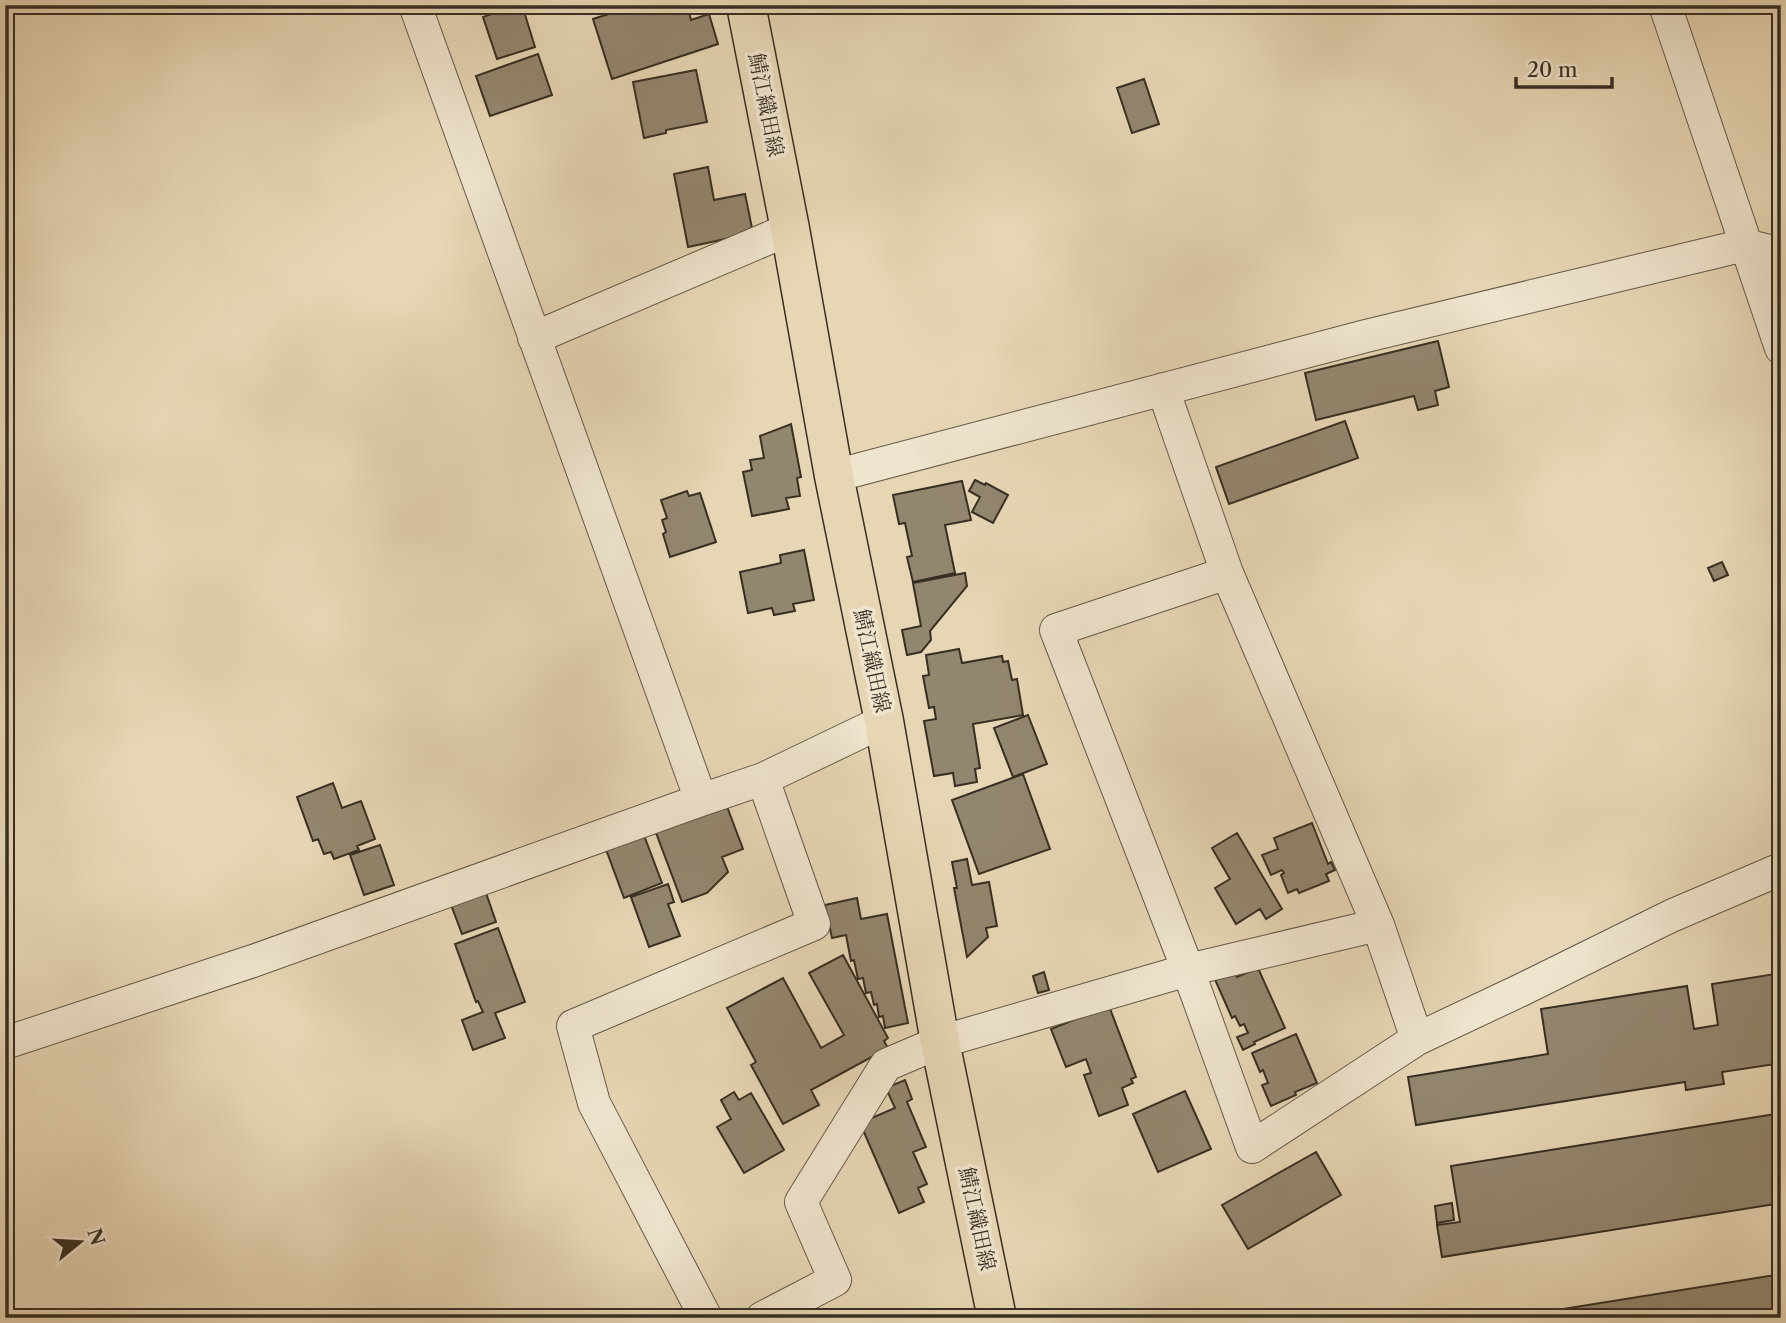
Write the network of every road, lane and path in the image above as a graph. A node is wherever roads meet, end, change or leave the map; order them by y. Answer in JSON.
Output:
{"nodes":[{"id":1,"x":415,"y":5,"type":"edge"},
{"id":2,"x":746,"y":5,"type":"edge"},
{"id":3,"x":1665,"y":5,"type":"edge"},
{"id":4,"x":790,"y":229,"type":"junction"},
{"id":5,"x":1745,"y":244,"type":"junction"},
{"id":6,"x":1781,"y":254,"type":"edge"},
{"id":7,"x":534,"y":338,"type":"junction"},
{"id":8,"x":1781,"y":348,"type":"edge"},
{"id":9,"x":1163,"y":389,"type":"junction"},
{"id":10,"x":834,"y":476,"type":"junction"},
{"id":11,"x":1227,"y":573,"type":"junction"},
{"id":12,"x":884,"y":721,"type":"junction"},
{"id":13,"x":763,"y":779,"type":"junction"},
{"id":14,"x":701,"y":800,"type":"junction"},
{"id":15,"x":1781,"y":869,"type":"edge"},
{"id":16,"x":1378,"y":925,"type":"junction"},
{"id":17,"x":1188,"y":970,"type":"junction"},
{"id":18,"x":1417,"y":1038,"type":"junction"},
{"id":19,"x":940,"y":1042,"type":"junction"},
{"id":20,"x":5,"y":1043,"type":"edge"},
{"id":21,"x":706,"y":1318,"type":"edge"},
{"id":22,"x":762,"y":1318,"type":"edge"},
{"id":23,"x":997,"y":1318,"type":"edge"}],
"edges":[{"from":1,"to":7,"type":"street"},
{"from":2,"to":4,"type":"main road","name":"鯖江織田線"},
{"from":3,"to":5,"type":"street"},
{"from":4,"to":7,"type":"street"},
{"from":4,"to":10,"type":"main road","name":"鯖江織田線"},
{"from":5,"to":6,"type":"street"},
{"from":5,"to":8,"type":"street"},
{"from":5,"to":9,"type":"street"},
{"from":7,"to":14,"type":"street"},
{"from":9,"to":10,"type":"street"},
{"from":9,"to":11,"type":"street"},
{"from":10,"to":12,"type":"main road","name":"鯖江織田線"},
{"from":11,"to":16,"type":"street"},
{"from":11,"to":17,"type":"street"},
{"from":12,"to":13,"type":"street"},
{"from":12,"to":19,"type":"main road","name":"鯖江織田線"},
{"from":13,"to":14,"type":"street"},
{"from":13,"to":21,"type":"street"},
{"from":14,"to":20,"type":"street"},
{"from":15,"to":18,"type":"street"},
{"from":16,"to":17,"type":"street"},
{"from":16,"to":18,"type":"street"},
{"from":17,"to":18,"type":"street"},
{"from":17,"to":19,"type":"street"},
{"from":19,"to":22,"type":"street"},
{"from":19,"to":23,"type":"main road","name":"鯖江織田線"}]}
